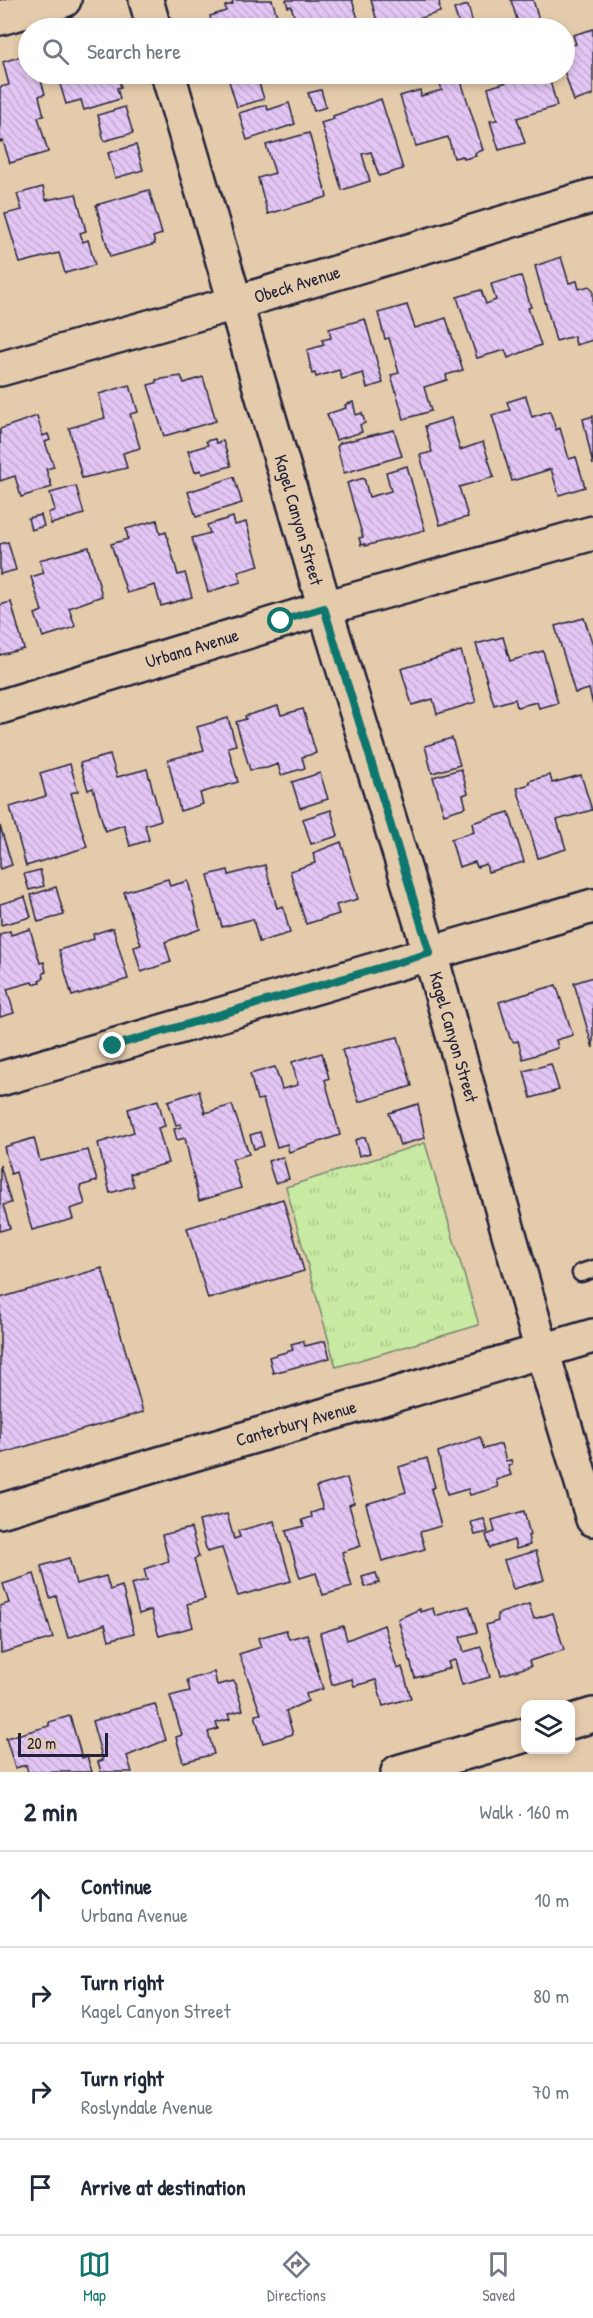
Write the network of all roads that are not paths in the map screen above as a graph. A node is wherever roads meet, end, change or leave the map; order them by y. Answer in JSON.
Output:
{"nodes":[{"id":1,"x":64,"y":0,"type":"edge"},
{"id":2,"x":146,"y":0,"type":"edge"},
{"id":3,"x":0,"y":18,"type":"edge"},
{"id":4,"x":151,"y":18,"type":"edge"},
{"id":5,"x":171,"y":84,"type":"edge"},
{"id":6,"x":593,"y":196,"type":"edge"},
{"id":7,"x":235,"y":303,"type":"junction"},
{"id":8,"x":0,"y":369,"type":"edge"},
{"id":9,"x":593,"y":533,"type":"edge"},
{"id":10,"x":324,"y":608,"type":"junction"},
{"id":11,"x":0,"y":707,"type":"edge"},
{"id":12,"x":593,"y":906,"type":"edge"},
{"id":13,"x":430,"y":953,"type":"junction"},
{"id":14,"x":0,"y":1080,"type":"edge"},
{"id":15,"x":593,"y":1336,"type":"edge"},
{"id":16,"x":542,"y":1351,"type":"junction"},
{"id":17,"x":0,"y":1511,"type":"edge"},
{"id":18,"x":593,"y":1519,"type":"edge"},
{"id":19,"x":593,"y":1715,"type":"edge"},
{"id":20,"x":575,"y":1720,"type":"edge"},
{"id":21,"x":521,"y":1736,"type":"edge"},
{"id":22,"x":398,"y":1772,"type":"edge"}],
"edges":[{"from":1,"to":3,"type":"street"},
{"from":2,"to":4,"type":"street"},
{"from":5,"to":7,"type":"street","name":"Kagel Canyon Street"},
{"from":6,"to":7,"type":"street","name":"Obeck Avenue"},
{"from":7,"to":8,"type":"street","name":"Obeck Avenue"},
{"from":7,"to":10,"type":"street","name":"Kagel Canyon Street"},
{"from":9,"to":10,"type":"street","name":"Urbana Avenue"},
{"from":10,"to":11,"type":"street","name":"Urbana Avenue"},
{"from":10,"to":13,"type":"street","name":"Kagel Canyon Street"},
{"from":12,"to":13,"type":"street"},
{"from":13,"to":14,"type":"street"},
{"from":13,"to":16,"type":"street","name":"Kagel Canyon Street"},
{"from":15,"to":16,"type":"street","name":"Canterbury Avenue"},
{"from":16,"to":17,"type":"street","name":"Canterbury Avenue"},
{"from":16,"to":18,"type":"street","name":"Kagel Canyon Street"},
{"from":19,"to":20,"type":"street"},
{"from":21,"to":22,"type":"street"}]}
